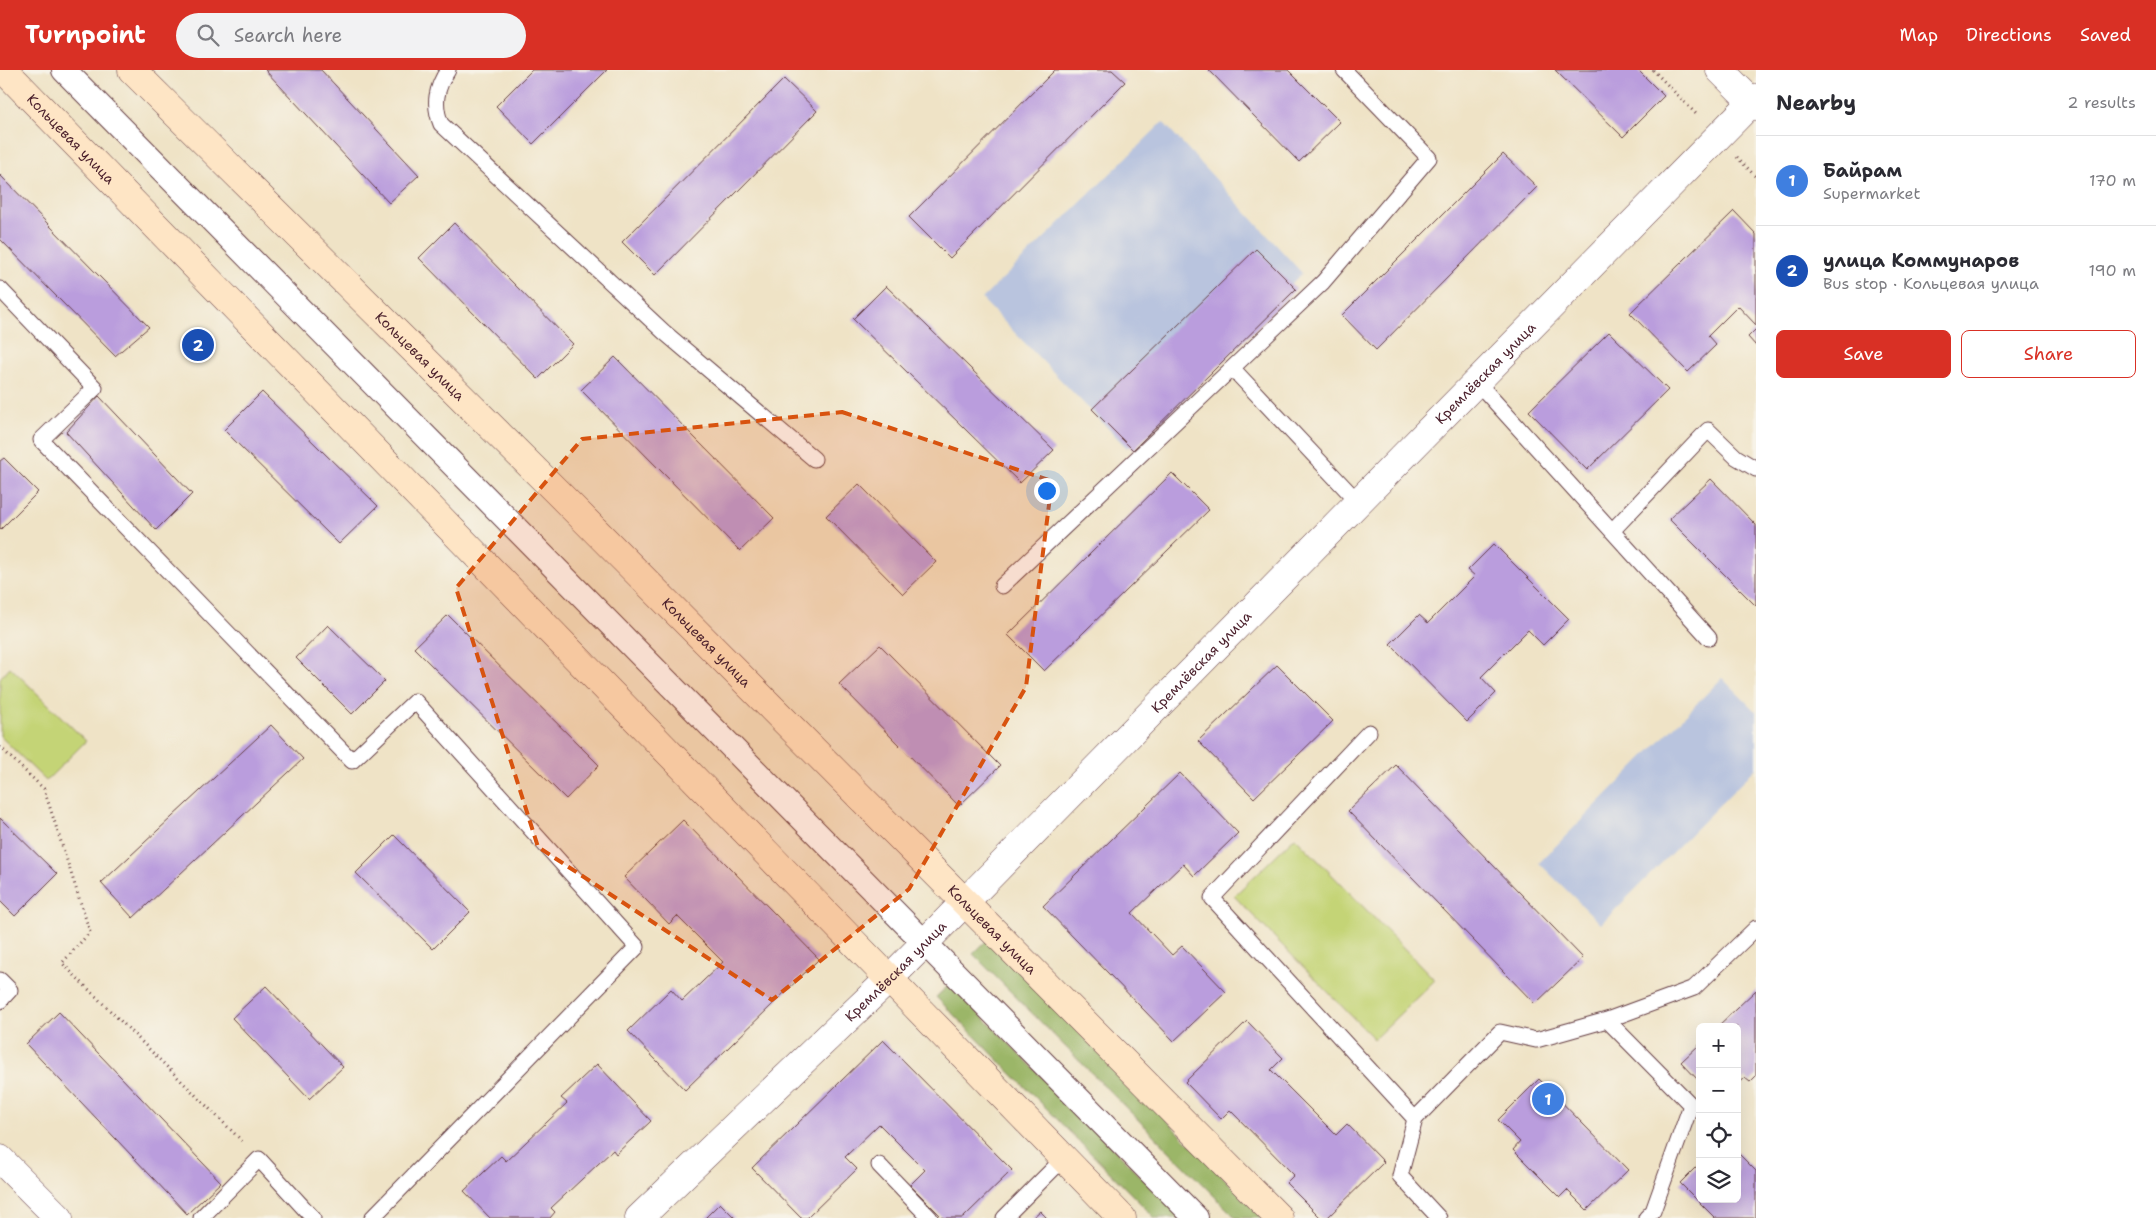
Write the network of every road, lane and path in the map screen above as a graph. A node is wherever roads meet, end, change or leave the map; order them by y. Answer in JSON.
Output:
{"nodes":[{"id":1,"x":4,"y":70,"type":"edge"},
{"id":2,"x":64,"y":70,"type":"edge"},
{"id":3,"x":132,"y":70,"type":"edge"},
{"id":4,"x":448,"y":70,"type":"edge"},
{"id":5,"x":1344,"y":70,"type":"edge"},
{"id":6,"x":1720,"y":70,"type":"edge"},
{"id":7,"x":1755,"y":102,"type":"edge"},
{"id":8,"x":0,"y":289,"type":"edge"},
{"id":9,"x":1233,"y":369,"type":"junction"},
{"id":10,"x":1476,"y":382,"type":"junction"},
{"id":11,"x":814,"y":459,"type":"dead end"},
{"id":12,"x":1756,"y":469,"type":"edge"},
{"id":13,"x":1358,"y":502,"type":"junction"},
{"id":14,"x":1612,"y":531,"type":"junction"},
{"id":15,"x":1002,"y":586,"type":"dead end"},
{"id":16,"x":1708,"y":638,"type":"dead end"},
{"id":17,"x":1369,"y":732,"type":"dead end"},
{"id":18,"x":0,"y":747,"type":"edge"},
{"id":19,"x":964,"y":902,"type":"junction"},
{"id":20,"x":1756,"y":928,"type":"edge"},
{"id":21,"x":924,"y":942,"type":"junction"},
{"id":22,"x":890,"y":978,"type":"junction"},
{"id":23,"x":0,"y":980,"type":"edge"},
{"id":24,"x":0,"y":1001,"type":"edge"},
{"id":25,"x":1607,"y":1020,"type":"junction"},
{"id":26,"x":1415,"y":1119,"type":"junction"},
{"id":27,"x":259,"y":1158,"type":"junction"},
{"id":28,"x":1064,"y":1158,"type":"junction"},
{"id":29,"x":0,"y":1159,"type":"edge"},
{"id":30,"x":880,"y":1165,"type":"dead end"},
{"id":31,"x":59,"y":1218,"type":"edge"},
{"id":32,"x":201,"y":1218,"type":"edge"},
{"id":33,"x":312,"y":1218,"type":"edge"},
{"id":34,"x":372,"y":1218,"type":"edge"},
{"id":35,"x":638,"y":1218,"type":"edge"},
{"id":36,"x":930,"y":1218,"type":"edge"},
{"id":37,"x":1004,"y":1218,"type":"edge"},
{"id":38,"x":1122,"y":1218,"type":"edge"},
{"id":39,"x":1196,"y":1218,"type":"edge"},
{"id":40,"x":1279,"y":1218,"type":"edge"},
{"id":41,"x":1439,"y":1218,"type":"edge"},
{"id":42,"x":1646,"y":1218,"type":"edge"}],
"edges":[{"from":1,"to":22,"type":"main road","name":"Кольцевая улица"},
{"from":2,"to":21,"type":"street"},
{"from":3,"to":19,"type":"main road","name":"Кольцевая улица"},
{"from":4,"to":11,"type":"lane"},
{"from":5,"to":9,"type":"lane"},
{"from":6,"to":7,"type":"street"},
{"from":7,"to":10,"type":"street","name":"Кремлёвская улица"},
{"from":8,"to":34,"type":"lane"},
{"from":9,"to":13,"type":"lane"},
{"from":9,"to":15,"type":"lane"},
{"from":10,"to":13,"type":"street","name":"Кремлёвская улица"},
{"from":10,"to":14,"type":"lane"},
{"from":12,"to":14,"type":"lane"},
{"from":13,"to":19,"type":"street","name":"Кремлёвская улица"},
{"from":14,"to":16,"type":"lane"},
{"from":17,"to":26,"type":"lane"},
{"from":18,"to":27,"type":"path"},
{"from":19,"to":21,"type":"street","name":"Кремлёвская улица"},
{"from":19,"to":40,"type":"main road","name":"Кольцевая улица"},
{"from":20,"to":25,"type":"lane"},
{"from":21,"to":22,"type":"street","name":"Кремлёвская улица"},
{"from":21,"to":39,"type":"street"},
{"from":22,"to":28,"type":"main road","name":"Кольцевая улица"},
{"from":22,"to":35,"type":"street","name":"Кремлёвская улица"},
{"from":23,"to":24,"type":"lane"},
{"from":25,"to":26,"type":"lane"},
{"from":25,"to":42,"type":"lane"},
{"from":26,"to":41,"type":"lane"},
{"from":27,"to":32,"type":"lane"},
{"from":27,"to":33,"type":"lane"},
{"from":28,"to":37,"type":"lane"},
{"from":28,"to":38,"type":"main road","name":"Кольцевая улица"},
{"from":29,"to":31,"type":"street"},
{"from":30,"to":36,"type":"lane"}]}
